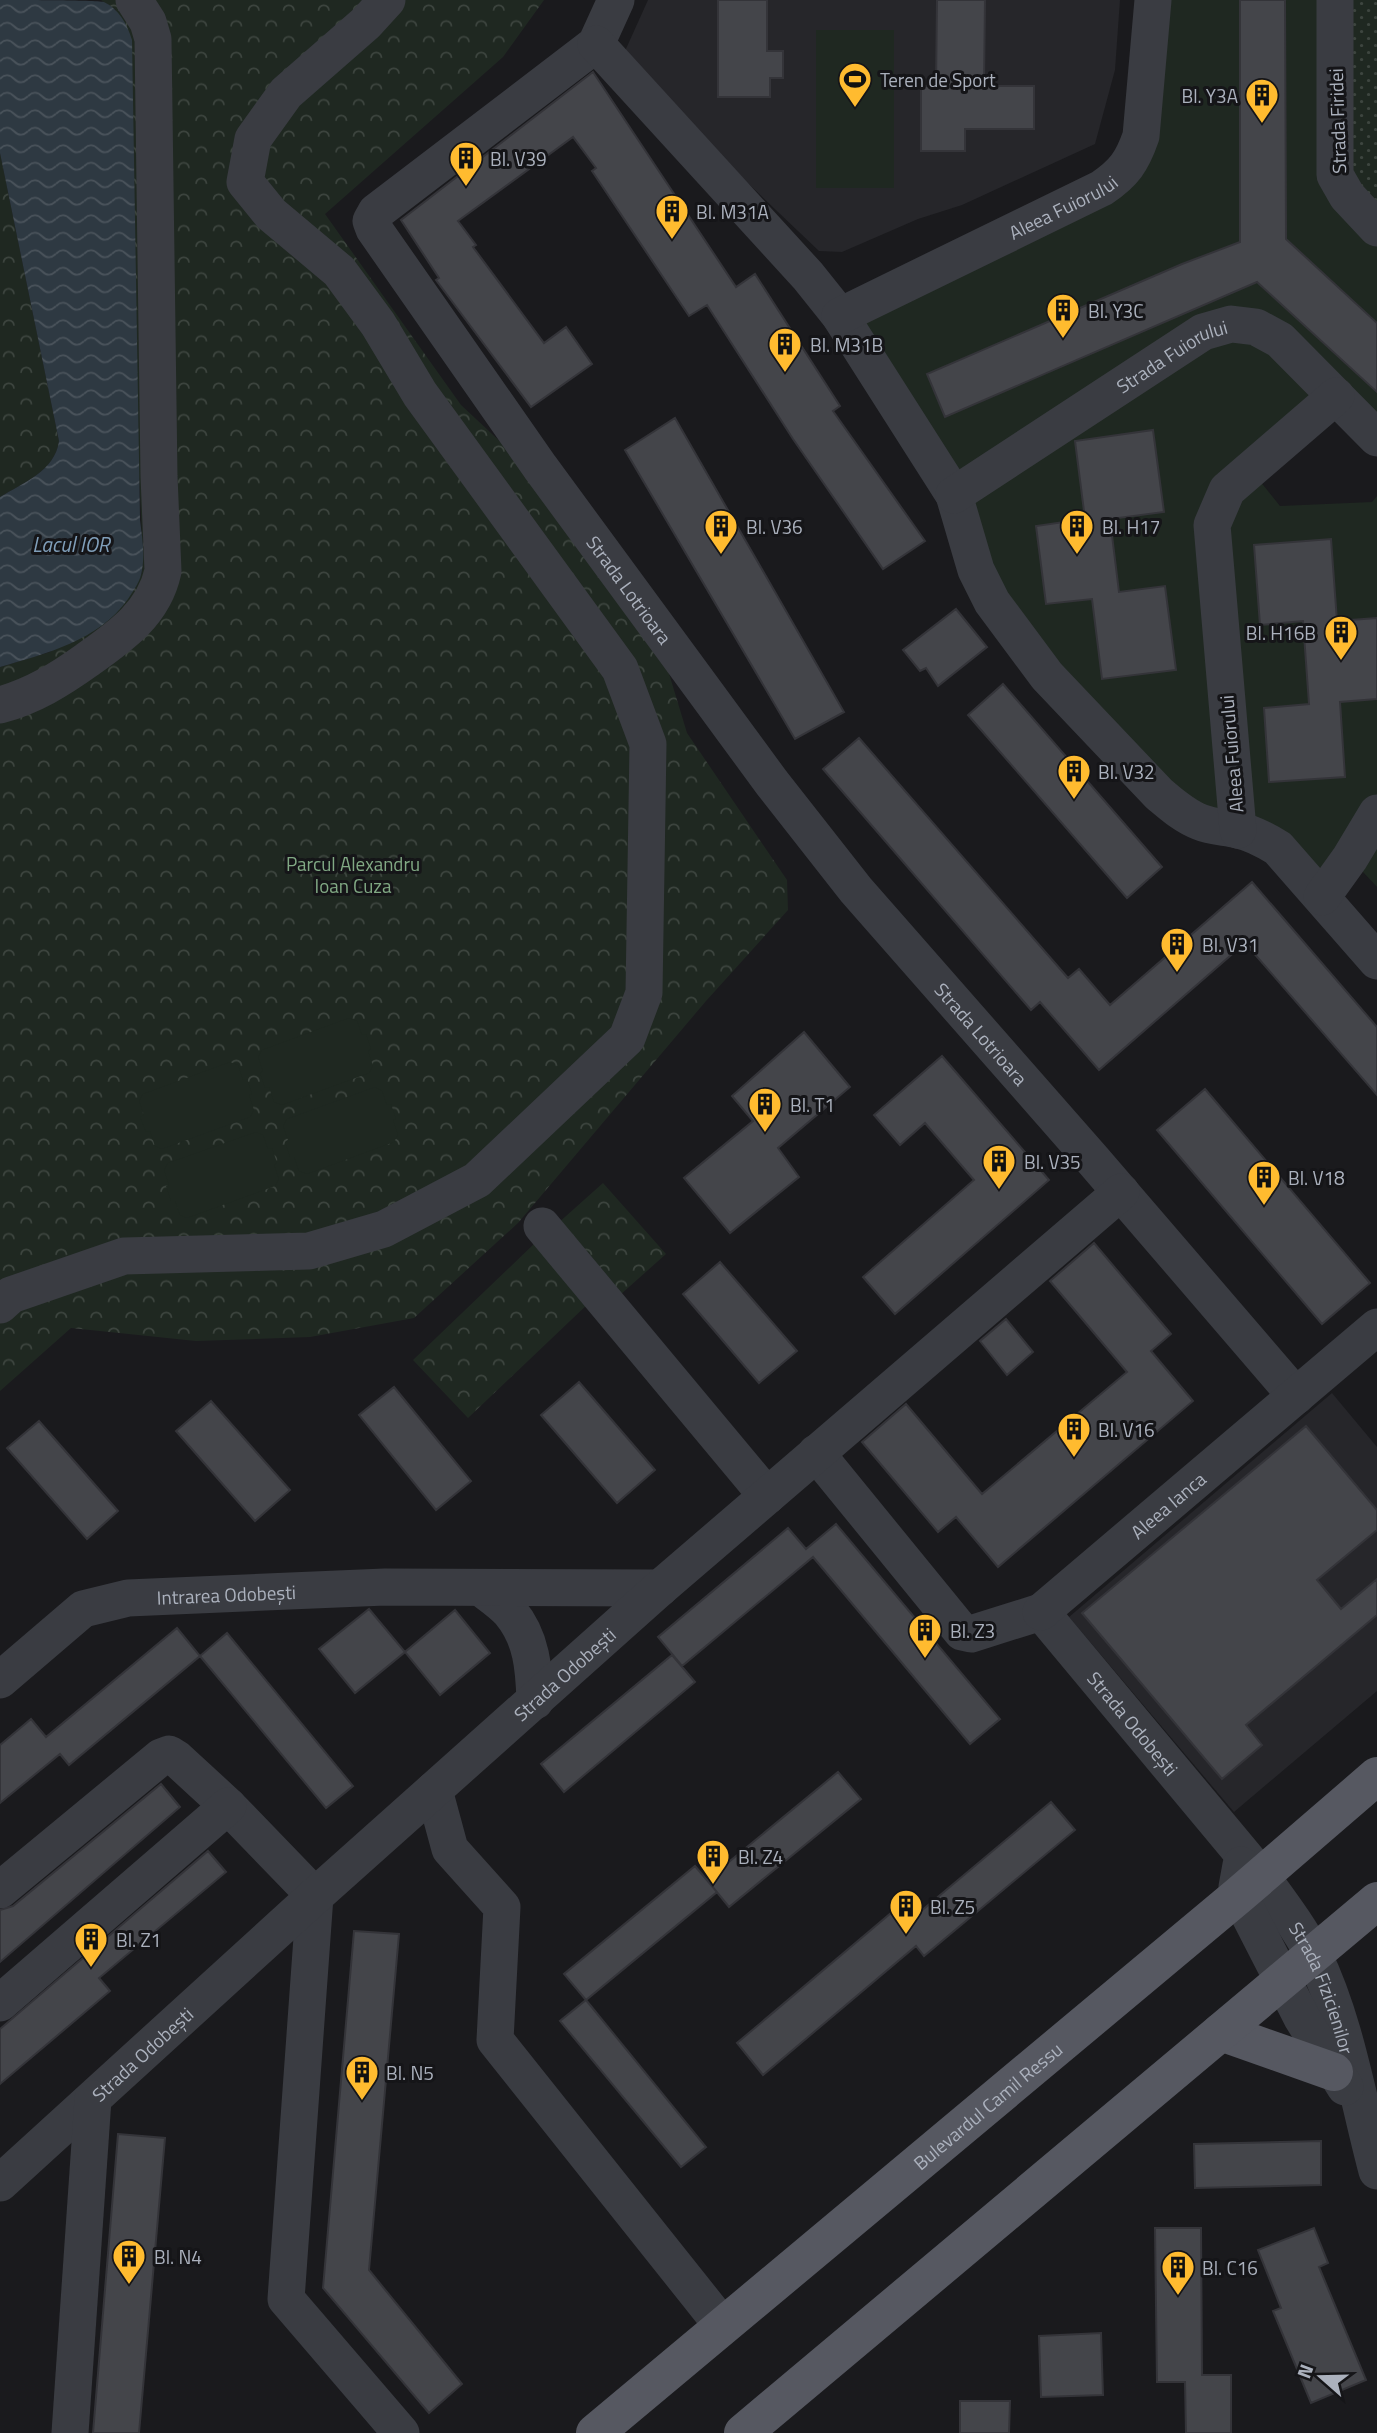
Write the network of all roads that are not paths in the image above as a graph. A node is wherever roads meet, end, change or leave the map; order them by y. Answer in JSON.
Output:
{"nodes":[{"id":1,"x":134,"y":0,"type":"edge"},
{"id":2,"x":387,"y":0,"type":"edge"},
{"id":3,"x":616,"y":0,"type":"edge"},
{"id":4,"x":1153,"y":0,"type":"edge"},
{"id":5,"x":1335,"y":0,"type":"edge"},
{"id":6,"x":596,"y":44,"type":"junction"},
{"id":7,"x":1377,"y":228,"type":"edge"},
{"id":8,"x":840,"y":316,"type":"junction"},
{"id":9,"x":1336,"y":396,"type":"junction"},
{"id":10,"x":1377,"y":438,"type":"edge"},
{"id":11,"x":954,"y":495,"type":"junction"},
{"id":12,"x":0,"y":705,"type":"edge"},
{"id":13,"x":1377,"y":813,"type":"edge"},
{"id":14,"x":1238,"y":830,"type":"junction"},
{"id":15,"x":1322,"y":897,"type":"junction"},
{"id":16,"x":1377,"y":961,"type":"edge"},
{"id":17,"x":1121,"y":1192,"type":"junction"},
{"id":18,"x":542,"y":1226,"type":"dead end"},
{"id":19,"x":0,"y":1305,"type":"edge"},
{"id":20,"x":1377,"y":1327,"type":"edge"},
{"id":21,"x":1296,"y":1396,"type":"junction"},
{"id":22,"x":816,"y":1453,"type":"junction"},
{"id":23,"x":767,"y":1496,"type":"junction"},
{"id":24,"x":481,"y":1588,"type":"junction"},
{"id":25,"x":660,"y":1588,"type":"junction"},
{"id":26,"x":1041,"y":1612,"type":"junction"},
{"id":27,"x":0,"y":1680,"type":"edge"},
{"id":28,"x":535,"y":1701,"type":"junction"},
{"id":29,"x":1377,"y":1776,"type":"edge"},
{"id":30,"x":434,"y":1790,"type":"junction"},
{"id":31,"x":228,"y":1806,"type":"junction"},
{"id":32,"x":1246,"y":1874,"type":"junction"},
{"id":33,"x":0,"y":1890,"type":"edge"},
{"id":34,"x":315,"y":1896,"type":"junction"},
{"id":35,"x":1377,"y":1901,"type":"edge"},
{"id":36,"x":1314,"y":1955,"type":"junction"},
{"id":37,"x":1283,"y":1981,"type":"junction"},
{"id":38,"x":0,"y":2003,"type":"edge"},
{"id":39,"x":1221,"y":2032,"type":"junction"},
{"id":40,"x":1334,"y":2072,"type":"junction"},
{"id":41,"x":93,"y":2099,"type":"junction"},
{"id":42,"x":1371,"y":2142,"type":"edge"},
{"id":43,"x":0,"y":2183,"type":"edge"},
{"id":44,"x":722,"y":2325,"type":"junction"},
{"id":45,"x":70,"y":2433,"type":"edge"},
{"id":46,"x":401,"y":2433,"type":"edge"},
{"id":47,"x":595,"y":2433,"type":"edge"},
{"id":48,"x":743,"y":2433,"type":"edge"}],
"edges":[{"from":1,"to":12,"type":"street"},
{"from":2,"to":19,"type":"street"},
{"from":3,"to":6,"type":"street","name":"Strada Lotrioara"},
{"from":4,"to":8,"type":"street","name":"Aleea Fuiorului"},
{"from":5,"to":7,"type":"street","name":"Strada Firidei"},
{"from":6,"to":8,"type":"street"},
{"from":6,"to":17,"type":"street","name":"Strada Lotrioara"},
{"from":8,"to":11,"type":"street"},
{"from":9,"to":10,"type":"street","name":"Strada Fuiorului"},
{"from":9,"to":11,"type":"street","name":"Strada Fuiorului"},
{"from":9,"to":14,"type":"street","name":"Aleea Fuiorului"},
{"from":11,"to":14,"type":"street"},
{"from":13,"to":15,"type":"street"},
{"from":14,"to":15,"type":"street"},
{"from":15,"to":16,"type":"street"},
{"from":17,"to":21,"type":"street"},
{"from":17,"to":22,"type":"street","name":"Strada Odobești"},
{"from":18,"to":23,"type":"street"},
{"from":20,"to":21,"type":"street","name":"Aleea Ianca"},
{"from":21,"to":26,"type":"street","name":"Aleea Ianca"},
{"from":22,"to":23,"type":"street","name":"Strada Odobești"},
{"from":22,"to":26,"type":"street"},
{"from":23,"to":25,"type":"street","name":"Strada Odobești"},
{"from":24,"to":25,"type":"street","name":"Intrarea Odobești"},
{"from":24,"to":27,"type":"street","name":"Intrarea Odobești"},
{"from":24,"to":28,"type":"street"},
{"from":25,"to":28,"type":"street","name":"Strada Odobești"},
{"from":26,"to":32,"type":"street","name":"Strada Odobești"},
{"from":28,"to":30,"type":"street","name":"Strada Odobești"},
{"from":29,"to":32,"type":"main road","name":"Bulevardul Camil Ressu"},
{"from":30,"to":34,"type":"street","name":"Strada Odobești"},
{"from":30,"to":44,"type":"street"},
{"from":31,"to":33,"type":"street"},
{"from":31,"to":34,"type":"street"},
{"from":31,"to":38,"type":"street"},
{"from":32,"to":36,"type":"street","name":"Strada Fizicienilor"},
{"from":32,"to":37,"type":"street","name":"Strada Fizicienilor"},
{"from":32,"to":44,"type":"main road","name":"Bulevardul Camil Ressu"},
{"from":34,"to":41,"type":"street","name":"Strada Odobești"},
{"from":34,"to":46,"type":"street"},
{"from":35,"to":36,"type":"main road"},
{"from":36,"to":37,"type":"main road"},
{"from":36,"to":42,"type":"street","name":"Strada Fizicienilor"},
{"from":37,"to":39,"type":"main road"},
{"from":37,"to":40,"type":"street","name":"Strada Fizicienilor"},
{"from":39,"to":40,"type":"main road"},
{"from":39,"to":48,"type":"main road"},
{"from":40,"to":42,"type":"street","name":"Strada Fizicienilor"},
{"from":41,"to":43,"type":"street","name":"Strada Odobești"},
{"from":41,"to":45,"type":"street"},
{"from":44,"to":47,"type":"main road","name":"Bulevardul Camil Ressu"}]}
